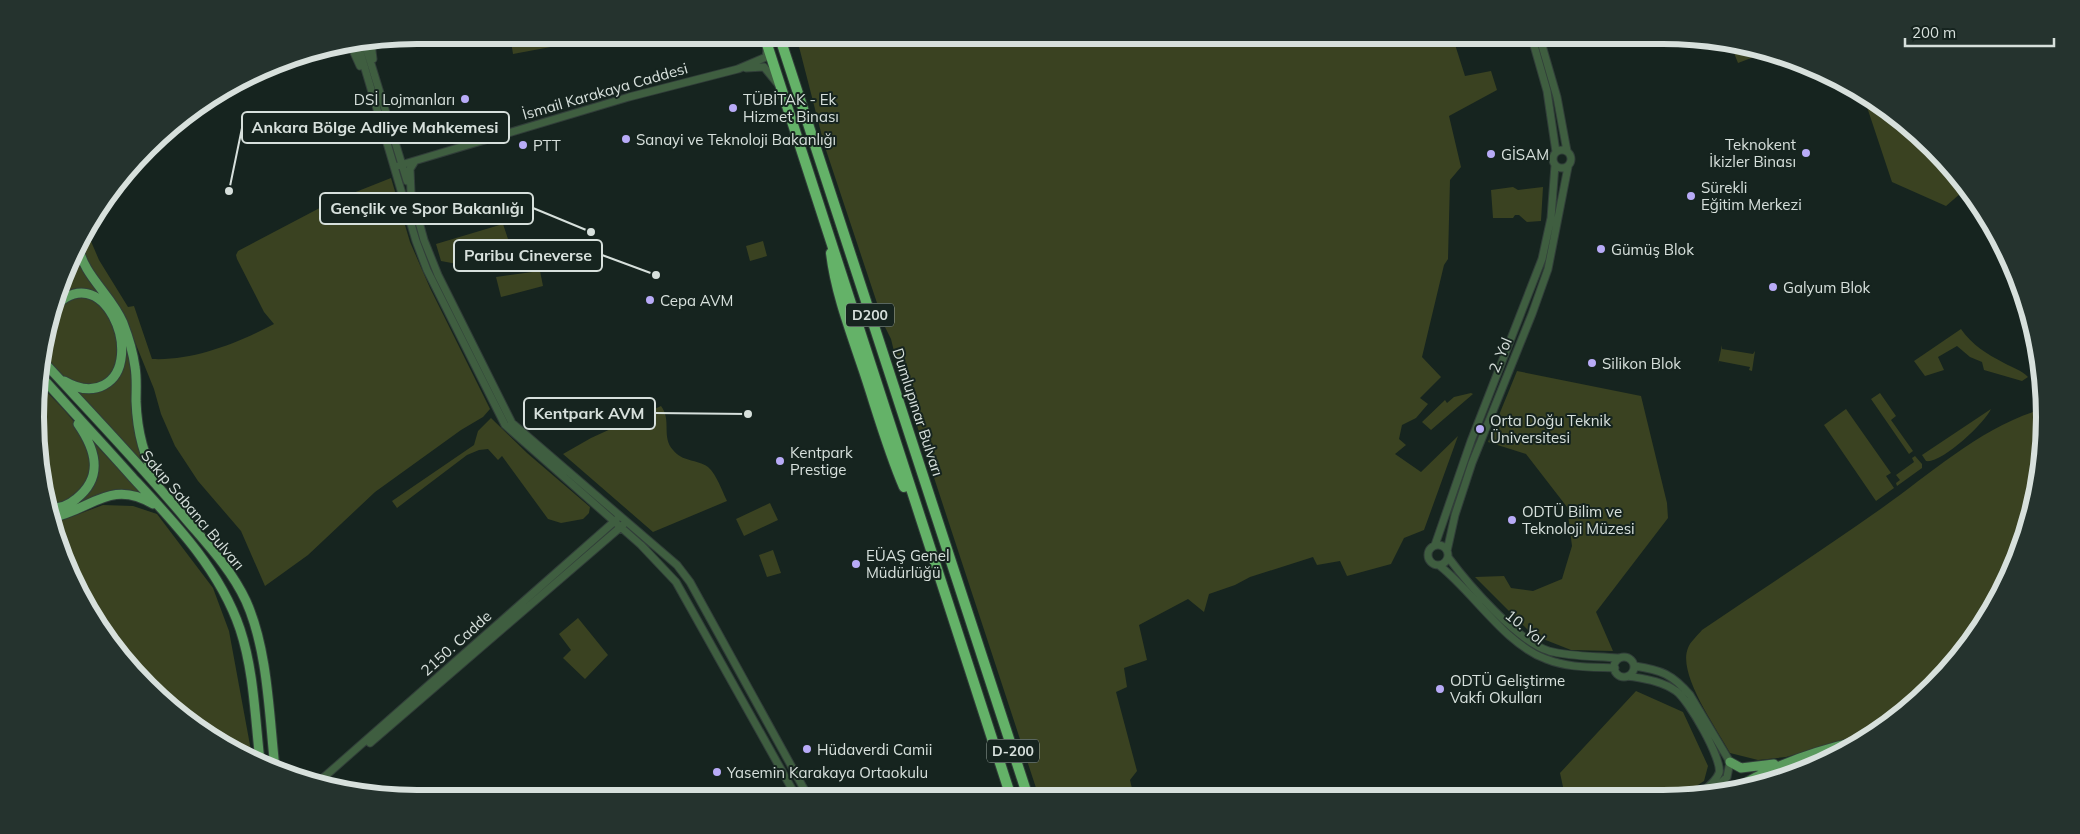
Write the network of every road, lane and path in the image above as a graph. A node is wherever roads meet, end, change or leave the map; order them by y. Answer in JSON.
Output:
{"nodes":[{"id":1,"x":766,"y":44,"type":"edge"},
{"id":2,"x":766,"y":44,"type":"edge"},
{"id":3,"x":783,"y":44,"type":"edge"},
{"id":4,"x":1534,"y":44,"type":"edge"},
{"id":5,"x":1542,"y":44,"type":"edge"},
{"id":6,"x":366,"y":47,"type":"edge"},
{"id":7,"x":370,"y":47,"type":"edge"},
{"id":8,"x":359,"y":48,"type":"edge"},
{"id":9,"x":353,"y":50,"type":"edge"},
{"id":10,"x":738,"y":69,"type":"junction"},
{"id":11,"x":372,"y":83,"type":"junction"},
{"id":12,"x":779,"y":86,"type":"junction"},
{"id":13,"x":1567,"y":151,"type":"junction"},
{"id":14,"x":1556,"y":152,"type":"junction"},
{"id":15,"x":399,"y":154,"type":"junction"},
{"id":16,"x":415,"y":161,"type":"junction"},
{"id":17,"x":402,"y":165,"type":"junction"},
{"id":18,"x":1555,"y":165,"type":"junction"},
{"id":19,"x":394,"y":167,"type":"junction"},
{"id":20,"x":1568,"y":167,"type":"junction"},
{"id":21,"x":411,"y":193,"type":"junction"},
{"id":22,"x":81,"y":254,"type":"edge"},
{"id":23,"x":63,"y":300,"type":"edge"},
{"id":24,"x":1522,"y":312,"type":"junction"},
{"id":25,"x":1532,"y":314,"type":"junction"},
{"id":26,"x":47,"y":366,"type":"edge"},
{"id":27,"x":58,"y":377,"type":"junction"},
{"id":28,"x":46,"y":382,"type":"edge"},
{"id":29,"x":60,"y":397,"type":"junction"},
{"id":30,"x":172,"y":502,"type":"junction"},
{"id":31,"x":161,"y":508,"type":"junction"},
{"id":32,"x":55,"y":509,"type":"edge"},
{"id":33,"x":57,"y":516,"type":"edge"},
{"id":34,"x":624,"y":518,"type":"junction"},
{"id":35,"x":614,"y":522,"type":"junction"},
{"id":36,"x":620,"y":527,"type":"junction"},
{"id":37,"x":1435,"y":545,"type":"junction"},
{"id":38,"x":1448,"y":554,"type":"junction"},
{"id":39,"x":1440,"y":566,"type":"junction"},
{"id":40,"x":1618,"y":658,"type":"junction"},
{"id":41,"x":1635,"y":666,"type":"junction"},
{"id":42,"x":1614,"y":668,"type":"junction"},
{"id":43,"x":1628,"y":676,"type":"junction"},
{"id":44,"x":997,"y":705,"type":"joint"},
{"id":45,"x":1711,"y":737,"type":"junction"},
{"id":46,"x":1838,"y":747,"type":"edge"},
{"id":47,"x":1724,"y":752,"type":"junction"},
{"id":48,"x":259,"y":755,"type":"edge"},
{"id":49,"x":1717,"y":758,"type":"junction"},
{"id":50,"x":275,"y":762,"type":"edge"},
{"id":51,"x":1730,"y":762,"type":"junction"},
{"id":52,"x":1787,"y":762,"type":"junction"},
{"id":53,"x":322,"y":778,"type":"edge"},
{"id":54,"x":326,"y":779,"type":"edge"},
{"id":55,"x":1750,"y":780,"type":"edge"},
{"id":56,"x":1717,"y":786,"type":"edge"},
{"id":57,"x":1706,"y":787,"type":"edge"},
{"id":58,"x":793,"y":790,"type":"edge"},
{"id":59,"x":805,"y":790,"type":"edge"},
{"id":60,"x":1008,"y":790,"type":"edge"},
{"id":61,"x":1025,"y":790,"type":"edge"}],
"edges":[{"from":1,"to":10,"type":"street","name":"İsmail Karakaya Caddesi"},
{"from":2,"to":12,"type":"highway"},
{"from":3,"to":44,"type":"highway","name":"Dumlupınar Bulvarı","number":"D200"},
{"from":4,"to":14,"type":"street","name":"2. Yol"},
{"from":5,"to":13,"type":"street","name":"2. Yol"},
{"from":6,"to":11,"type":"street"},
{"from":7,"to":11,"type":"street"},
{"from":8,"to":11,"type":"street"},
{"from":9,"to":11,"type":"street"},
{"from":10,"to":12,"type":"street","name":"İsmail Karakaya Caddesi"},
{"from":10,"to":16,"type":"street","name":"İsmail Karakaya Caddesi"},
{"from":11,"to":15,"type":"street"},
{"from":11,"to":19,"type":"street"},
{"from":12,"to":60,"type":"highway","number":"D-200"},
{"from":13,"to":14,"type":"street"},
{"from":13,"to":20,"type":"street","name":"2. Yol"},
{"from":14,"to":18,"type":"street","name":"2. Yol"},
{"from":15,"to":16,"type":"street"},
{"from":15,"to":17,"type":"street"},
{"from":16,"to":17,"type":"street","name":"İsmail Karakaya Caddesi"},
{"from":16,"to":21,"type":"street"},
{"from":17,"to":19,"type":"street","name":"İsmail Karakaya Caddesi"},
{"from":17,"to":21,"type":"street"},
{"from":18,"to":20,"type":"street"},
{"from":18,"to":24,"type":"street","name":"2. Yol"},
{"from":19,"to":35,"type":"street"},
{"from":20,"to":25,"type":"street","name":"2. Yol"},
{"from":21,"to":34,"type":"street"},
{"from":22,"to":30,"type":"main road"},
{"from":23,"to":27,"type":"main road"},
{"from":24,"to":25,"type":"street"},
{"from":24,"to":37,"type":"street","name":"2. Yol"},
{"from":25,"to":38,"type":"street","name":"2. Yol"},
{"from":26,"to":27,"type":"main road","name":"Sakıp Sabancı Bulvarı"},
{"from":27,"to":30,"type":"main road","name":"Sakıp Sabancı Bulvarı"},
{"from":28,"to":29,"type":"main road","name":"Sakıp Sabancı Bulvarı"},
{"from":29,"to":31,"type":"main road","name":"Sakıp Sabancı Bulvarı"},
{"from":29,"to":32,"type":"main road"},
{"from":30,"to":50,"type":"main road","name":"Sakıp Sabancı Bulvarı"},
{"from":31,"to":33,"type":"main road"},
{"from":31,"to":48,"type":"main road","name":"Sakıp Sabancı Bulvarı"},
{"from":34,"to":35,"type":"street","name":"2150. Cadde"},
{"from":34,"to":36,"type":"street","name":"2150. Cadde"},
{"from":34,"to":59,"type":"street"},
{"from":35,"to":36,"type":"street"},
{"from":35,"to":53,"type":"street","name":"2150. Cadde"},
{"from":36,"to":54,"type":"street","name":"2150. Cadde"},
{"from":36,"to":58,"type":"street"},
{"from":37,"to":38,"type":"street"},
{"from":37,"to":39,"type":"street","name":"2. Yol"},
{"from":38,"to":39,"type":"street","name":"2. Yol"},
{"from":38,"to":40,"type":"street","name":"10. Yol"},
{"from":39,"to":42,"type":"street","name":"10. Yol"},
{"from":40,"to":41,"type":"street","name":"10. Yol"},
{"from":40,"to":42,"type":"street"},
{"from":41,"to":43,"type":"street"},
{"from":41,"to":45,"type":"street","name":"10. Yol"},
{"from":42,"to":43,"type":"street","name":"10. Yol"},
{"from":43,"to":45,"type":"street","name":"10. Yol"},
{"from":44,"to":61,"type":"highway","name":"Dumlupınar Bulvarı","number":"D-200"},
{"from":45,"to":47,"type":"street","name":"10. Yol"},
{"from":45,"to":49,"type":"street","name":"10. Yol"},
{"from":46,"to":52,"type":"main road"},
{"from":47,"to":49,"type":"street"},
{"from":47,"to":51,"type":"street","name":"10. Yol"},
{"from":49,"to":57,"type":"street"},
{"from":51,"to":52,"type":"main road"},
{"from":51,"to":56,"type":"street"},
{"from":52,"to":55,"type":"main road"}]}
